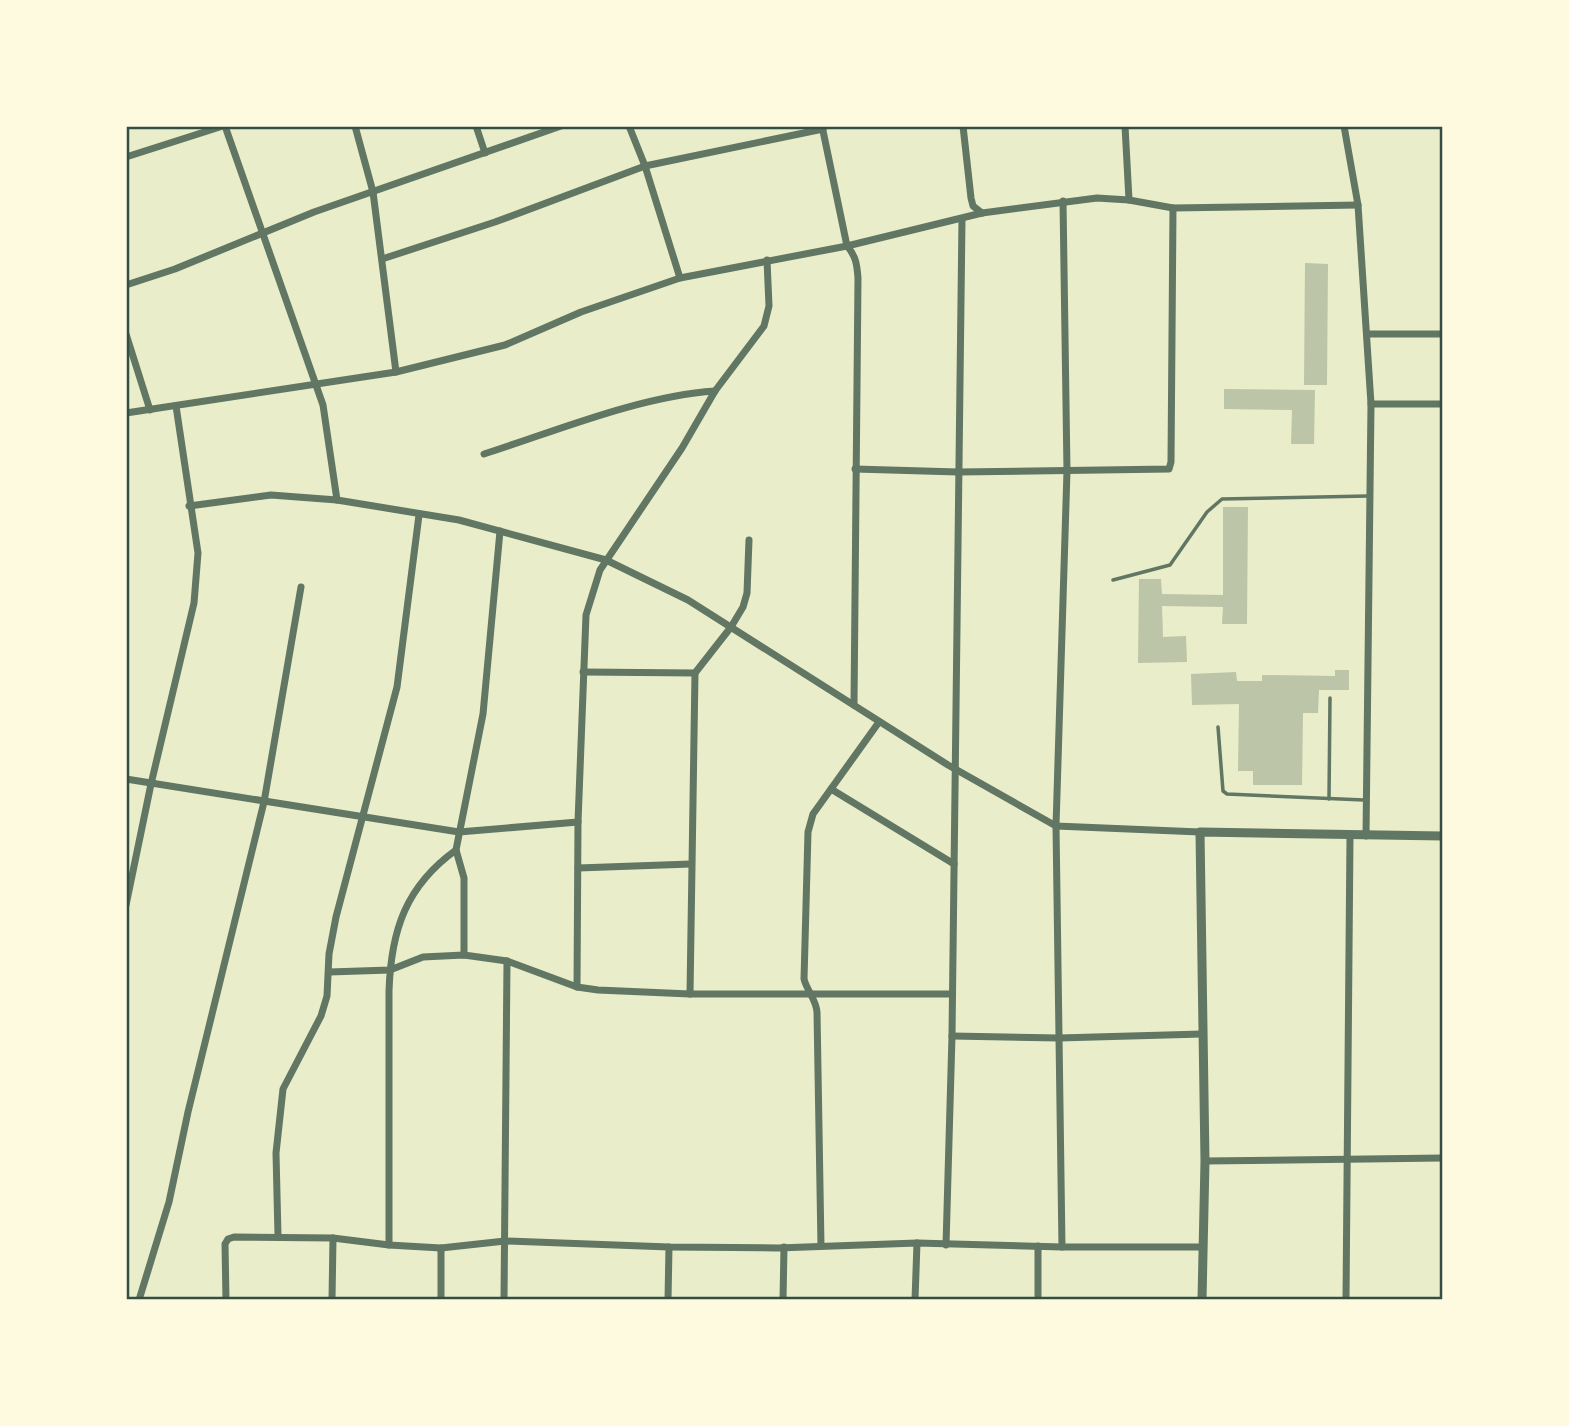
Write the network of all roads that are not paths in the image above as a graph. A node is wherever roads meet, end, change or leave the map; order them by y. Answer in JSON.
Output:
{"nodes":[{"id":1,"x":224,"y":126,"type":"edge"},
{"id":2,"x":355,"y":126,"type":"edge"},
{"id":3,"x":476,"y":126,"type":"edge"},
{"id":4,"x":561,"y":126,"type":"edge"},
{"id":5,"x":629,"y":126,"type":"edge"},
{"id":6,"x":963,"y":126,"type":"edge"},
{"id":7,"x":1125,"y":126,"type":"edge"},
{"id":8,"x":1345,"y":126,"type":"edge"},
{"id":9,"x":823,"y":127,"type":"edge"},
{"id":10,"x":485,"y":153,"type":"junction"},
{"id":11,"x":126,"y":157,"type":"edge"},
{"id":12,"x":645,"y":166,"type":"junction"},
{"id":13,"x":373,"y":192,"type":"junction"},
{"id":14,"x":1129,"y":200,"type":"junction"},
{"id":15,"x":1063,"y":201,"type":"junction"},
{"id":16,"x":1358,"y":205,"type":"junction"},
{"id":17,"x":1174,"y":208,"type":"junction"},
{"id":18,"x":982,"y":213,"type":"junction"},
{"id":19,"x":962,"y":219,"type":"junction"},
{"id":20,"x":261,"y":232,"type":"junction"},
{"id":21,"x":847,"y":246,"type":"junction"},
{"id":22,"x":382,"y":259,"type":"junction"},
{"id":23,"x":767,"y":260,"type":"junction"},
{"id":24,"x":680,"y":278,"type":"junction"},
{"id":25,"x":126,"y":285,"type":"edge"},
{"id":26,"x":126,"y":334,"type":"edge"},
{"id":27,"x":1368,"y":334,"type":"junction"},
{"id":28,"x":1443,"y":334,"type":"edge"},
{"id":29,"x":396,"y":372,"type":"junction"},
{"id":30,"x":316,"y":385,"type":"junction"},
{"id":31,"x":715,"y":391,"type":"junction"},
{"id":32,"x":1371,"y":404,"type":"junction"},
{"id":33,"x":1443,"y":404,"type":"edge"},
{"id":34,"x":176,"y":406,"type":"junction"},
{"id":35,"x":150,"y":410,"type":"junction"},
{"id":36,"x":126,"y":414,"type":"edge"},
{"id":37,"x":484,"y":454,"type":"dead end"},
{"id":38,"x":855,"y":469,"type":"junction"},
{"id":39,"x":1067,"y":471,"type":"junction"},
{"id":40,"x":958,"y":472,"type":"junction"},
{"id":41,"x":1368,"y":496,"type":"junction"},
{"id":42,"x":337,"y":500,"type":"junction"},
{"id":43,"x":189,"y":506,"type":"junction"},
{"id":44,"x":419,"y":515,"type":"junction"},
{"id":45,"x":500,"y":531,"type":"junction"},
{"id":46,"x":749,"y":540,"type":"dead end"},
{"id":47,"x":606,"y":560,"type":"junction"},
{"id":48,"x":1113,"y":580,"type":"dead end"},
{"id":49,"x":300,"y":587,"type":"dead end"},
{"id":50,"x":732,"y":627,"type":"junction"},
{"id":51,"x":583,"y":672,"type":"junction"},
{"id":52,"x":695,"y":673,"type":"junction"},
{"id":53,"x":1330,"y":698,"type":"dead end"},
{"id":54,"x":854,"y":705,"type":"junction"},
{"id":55,"x":878,"y":722,"type":"junction"},
{"id":56,"x":1218,"y":727,"type":"dead end"},
{"id":57,"x":953,"y":769,"type":"junction"},
{"id":58,"x":126,"y":779,"type":"edge"},
{"id":59,"x":151,"y":784,"type":"junction"},
{"id":60,"x":831,"y":789,"type":"junction"},
{"id":61,"x":1329,"y":799,"type":"junction"},
{"id":62,"x":1367,"y":800,"type":"junction"},
{"id":63,"x":264,"y":802,"type":"junction"},
{"id":64,"x":361,"y":818,"type":"junction"},
{"id":65,"x":578,"y":822,"type":"junction"},
{"id":66,"x":1056,"y":826,"type":"junction"},
{"id":67,"x":459,"y":832,"type":"junction"},
{"id":68,"x":1200,"y":832,"type":"junction"},
{"id":69,"x":1350,"y":836,"type":"junction"},
{"id":70,"x":1366,"y":836,"type":"junction"},
{"id":71,"x":1443,"y":836,"type":"edge"},
{"id":72,"x":456,"y":850,"type":"junction"},
{"id":73,"x":691,"y":864,"type":"junction"},
{"id":74,"x":954,"y":864,"type":"junction"},
{"id":75,"x":578,"y":868,"type":"junction"},
{"id":76,"x":126,"y":905,"type":"edge"},
{"id":77,"x":464,"y":955,"type":"junction"},
{"id":78,"x":507,"y":961,"type":"junction"},
{"id":79,"x":390,"y":970,"type":"junction"},
{"id":80,"x":329,"y":972,"type":"junction"},
{"id":81,"x":578,"y":987,"type":"junction"},
{"id":82,"x":690,"y":994,"type":"junction"},
{"id":83,"x":951,"y":994,"type":"junction"},
{"id":84,"x":811,"y":995,"type":"junction"},
{"id":85,"x":1202,"y":1034,"type":"junction"},
{"id":86,"x":952,"y":1036,"type":"junction"},
{"id":87,"x":1059,"y":1038,"type":"junction"},
{"id":88,"x":1443,"y":1158,"type":"edge"},
{"id":89,"x":1347,"y":1159,"type":"junction"},
{"id":90,"x":1205,"y":1161,"type":"junction"},
{"id":91,"x":278,"y":1236,"type":"junction"},
{"id":92,"x":333,"y":1238,"type":"junction"},
{"id":93,"x":505,"y":1241,"type":"junction"},
{"id":94,"x":917,"y":1243,"type":"junction"},
{"id":95,"x":389,"y":1245,"type":"junction"},
{"id":96,"x":946,"y":1245,"type":"junction"},
{"id":97,"x":821,"y":1246,"type":"junction"},
{"id":98,"x":1038,"y":1246,"type":"junction"},
{"id":99,"x":669,"y":1247,"type":"junction"},
{"id":100,"x":784,"y":1247,"type":"junction"},
{"id":101,"x":1062,"y":1247,"type":"junction"},
{"id":102,"x":1203,"y":1247,"type":"junction"},
{"id":103,"x":441,"y":1248,"type":"junction"},
{"id":104,"x":139,"y":1300,"type":"edge"},
{"id":105,"x":226,"y":1300,"type":"edge"},
{"id":106,"x":332,"y":1300,"type":"edge"},
{"id":107,"x":441,"y":1300,"type":"edge"},
{"id":108,"x":504,"y":1300,"type":"edge"},
{"id":109,"x":668,"y":1300,"type":"edge"},
{"id":110,"x":783,"y":1300,"type":"edge"},
{"id":111,"x":915,"y":1300,"type":"edge"},
{"id":112,"x":1038,"y":1300,"type":"edge"},
{"id":113,"x":1202,"y":1300,"type":"edge"},
{"id":114,"x":1346,"y":1300,"type":"edge"}],
"edges":[{"from":1,"to":11,"type":"street"},
{"from":1,"to":20,"type":"street"},
{"from":2,"to":13,"type":"street"},
{"from":3,"to":10,"type":"street"},
{"from":4,"to":10,"type":"street"},
{"from":5,"to":12,"type":"street"},
{"from":6,"to":18,"type":"street"},
{"from":7,"to":14,"type":"street"},
{"from":8,"to":16,"type":"street"},
{"from":9,"to":12,"type":"street"},
{"from":9,"to":21,"type":"street"},
{"from":10,"to":13,"type":"street"},
{"from":12,"to":22,"type":"street"},
{"from":12,"to":24,"type":"street"},
{"from":13,"to":20,"type":"street"},
{"from":13,"to":22,"type":"street"},
{"from":14,"to":15,"type":"street"},
{"from":14,"to":17,"type":"street"},
{"from":15,"to":18,"type":"street"},
{"from":15,"to":39,"type":"street"},
{"from":16,"to":17,"type":"street"},
{"from":16,"to":27,"type":"street"},
{"from":17,"to":39,"type":"street"},
{"from":18,"to":19,"type":"street"},
{"from":19,"to":21,"type":"street"},
{"from":19,"to":40,"type":"street"},
{"from":20,"to":25,"type":"street"},
{"from":20,"to":30,"type":"street"},
{"from":21,"to":23,"type":"street"},
{"from":21,"to":38,"type":"street"},
{"from":22,"to":29,"type":"street"},
{"from":23,"to":24,"type":"street"},
{"from":23,"to":31,"type":"street"},
{"from":24,"to":29,"type":"street"},
{"from":26,"to":35,"type":"street"},
{"from":27,"to":28,"type":"street"},
{"from":27,"to":32,"type":"street"},
{"from":29,"to":30,"type":"street"},
{"from":30,"to":34,"type":"street"},
{"from":30,"to":42,"type":"street"},
{"from":31,"to":37,"type":"street"},
{"from":31,"to":47,"type":"street"},
{"from":32,"to":33,"type":"street"},
{"from":32,"to":41,"type":"street"},
{"from":34,"to":35,"type":"street"},
{"from":34,"to":43,"type":"street"},
{"from":35,"to":36,"type":"street"},
{"from":38,"to":40,"type":"street"},
{"from":38,"to":54,"type":"street"},
{"from":39,"to":40,"type":"street"},
{"from":39,"to":66,"type":"street"},
{"from":40,"to":57,"type":"street"},
{"from":41,"to":48,"type":"lane"},
{"from":41,"to":62,"type":"street"},
{"from":42,"to":43,"type":"street"},
{"from":42,"to":44,"type":"street"},
{"from":43,"to":59,"type":"street"},
{"from":44,"to":45,"type":"street"},
{"from":44,"to":64,"type":"street"},
{"from":45,"to":47,"type":"street"},
{"from":45,"to":67,"type":"street"},
{"from":46,"to":50,"type":"street"},
{"from":47,"to":50,"type":"street"},
{"from":47,"to":51,"type":"street"},
{"from":49,"to":63,"type":"street"},
{"from":50,"to":52,"type":"street"},
{"from":50,"to":54,"type":"street"},
{"from":51,"to":52,"type":"street"},
{"from":51,"to":65,"type":"street"},
{"from":52,"to":73,"type":"street"},
{"from":53,"to":61,"type":"lane"},
{"from":54,"to":55,"type":"street"},
{"from":55,"to":57,"type":"street"},
{"from":55,"to":60,"type":"street"},
{"from":56,"to":61,"type":"lane"},
{"from":57,"to":66,"type":"street"},
{"from":57,"to":74,"type":"street"},
{"from":58,"to":59,"type":"street"},
{"from":59,"to":63,"type":"street"},
{"from":59,"to":76,"type":"street"},
{"from":60,"to":74,"type":"street"},
{"from":60,"to":84,"type":"street"},
{"from":61,"to":62,"type":"lane"},
{"from":62,"to":70,"type":"street"},
{"from":63,"to":64,"type":"street"},
{"from":63,"to":104,"type":"street"},
{"from":64,"to":67,"type":"street"},
{"from":64,"to":80,"type":"street"},
{"from":65,"to":67,"type":"street"},
{"from":65,"to":75,"type":"street"},
{"from":66,"to":68,"type":"street"},
{"from":66,"to":87,"type":"street"},
{"from":67,"to":72,"type":"street"},
{"from":68,"to":69,"type":"street"},
{"from":68,"to":85,"type":"street"},
{"from":69,"to":70,"type":"street"},
{"from":69,"to":89,"type":"street"},
{"from":70,"to":71,"type":"street"},
{"from":72,"to":77,"type":"street"},
{"from":72,"to":79,"type":"street"},
{"from":73,"to":75,"type":"street"},
{"from":73,"to":82,"type":"street"},
{"from":74,"to":83,"type":"street"},
{"from":75,"to":81,"type":"street"},
{"from":77,"to":78,"type":"street"},
{"from":77,"to":79,"type":"street"},
{"from":78,"to":81,"type":"street"},
{"from":78,"to":93,"type":"street"},
{"from":79,"to":80,"type":"street"},
{"from":79,"to":95,"type":"street"},
{"from":80,"to":91,"type":"street"},
{"from":81,"to":82,"type":"street"},
{"from":82,"to":84,"type":"street"},
{"from":83,"to":84,"type":"street"},
{"from":83,"to":86,"type":"street"},
{"from":84,"to":97,"type":"street"},
{"from":85,"to":87,"type":"street"},
{"from":85,"to":90,"type":"street"},
{"from":86,"to":87,"type":"street"},
{"from":86,"to":96,"type":"street"},
{"from":87,"to":101,"type":"street"},
{"from":88,"to":89,"type":"street"},
{"from":89,"to":90,"type":"street"},
{"from":89,"to":114,"type":"street"},
{"from":90,"to":102,"type":"street"},
{"from":91,"to":92,"type":"street"},
{"from":91,"to":105,"type":"street"},
{"from":92,"to":95,"type":"street"},
{"from":92,"to":106,"type":"street"},
{"from":93,"to":99,"type":"street"},
{"from":93,"to":103,"type":"street"},
{"from":93,"to":108,"type":"street"},
{"from":94,"to":96,"type":"street"},
{"from":94,"to":97,"type":"street"},
{"from":94,"to":111,"type":"street"},
{"from":95,"to":103,"type":"street"},
{"from":96,"to":98,"type":"street"},
{"from":97,"to":100,"type":"street"},
{"from":98,"to":101,"type":"street"},
{"from":98,"to":112,"type":"street"},
{"from":99,"to":100,"type":"street"},
{"from":99,"to":109,"type":"street"},
{"from":100,"to":110,"type":"street"},
{"from":101,"to":102,"type":"street"},
{"from":102,"to":113,"type":"street"},
{"from":103,"to":107,"type":"street"}]}
